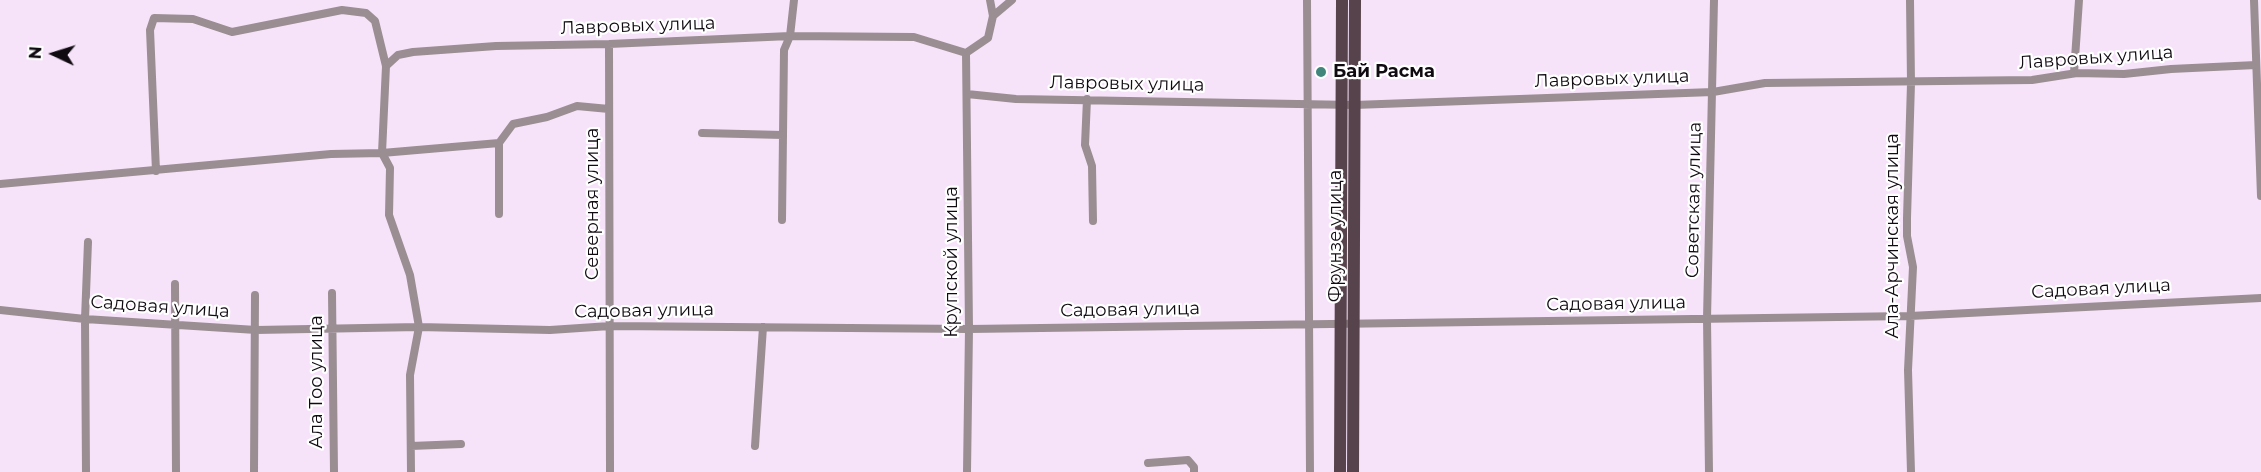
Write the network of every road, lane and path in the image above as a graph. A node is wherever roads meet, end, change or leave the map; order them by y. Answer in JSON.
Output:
{"nodes":[{"id":1,"x":794,"y":0,"type":"edge"},
{"id":2,"x":990,"y":0,"type":"edge"},
{"id":3,"x":1012,"y":0,"type":"edge"},
{"id":4,"x":1307,"y":0,"type":"edge"},
{"id":5,"x":1342,"y":0,"type":"edge"},
{"id":6,"x":1355,"y":0,"type":"edge"},
{"id":7,"x":1714,"y":0,"type":"edge"},
{"id":8,"x":1910,"y":0,"type":"edge"},
{"id":9,"x":2079,"y":0,"type":"edge"},
{"id":10,"x":2254,"y":0,"type":"edge"},
{"id":11,"x":993,"y":16,"type":"junction"},
{"id":12,"x":790,"y":36,"type":"junction"},
{"id":13,"x":609,"y":44,"type":"junction"},
{"id":14,"x":966,"y":53,"type":"junction"},
{"id":15,"x":2256,"y":65,"type":"junction"},
{"id":16,"x":386,"y":66,"type":"junction"},
{"id":17,"x":2074,"y":74,"type":"junction"},
{"id":18,"x":1911,"y":83,"type":"junction"},
{"id":19,"x":1713,"y":92,"type":"junction"},
{"id":20,"x":967,"y":94,"type":"junction"},
{"id":21,"x":1087,"y":99,"type":"junction"},
{"id":22,"x":1309,"y":104,"type":"junction"},
{"id":23,"x":1341,"y":104,"type":"junction"},
{"id":24,"x":1354,"y":105,"type":"junction"},
{"id":25,"x":609,"y":109,"type":"junction"},
{"id":26,"x":702,"y":133,"type":"dead end"},
{"id":27,"x":783,"y":135,"type":"junction"},
{"id":28,"x":499,"y":143,"type":"junction"},
{"id":29,"x":382,"y":153,"type":"junction"},
{"id":30,"x":156,"y":171,"type":"junction"},
{"id":31,"x":0,"y":184,"type":"edge"},
{"id":32,"x":2261,"y":196,"type":"edge"},
{"id":33,"x":499,"y":214,"type":"dead end"},
{"id":34,"x":782,"y":220,"type":"dead end"},
{"id":35,"x":1093,"y":221,"type":"dead end"},
{"id":36,"x":88,"y":242,"type":"dead end"},
{"id":37,"x":175,"y":284,"type":"dead end"},
{"id":38,"x":332,"y":293,"type":"dead end"},
{"id":39,"x":255,"y":295,"type":"dead end"},
{"id":40,"x":2261,"y":298,"type":"edge"},
{"id":41,"x":0,"y":310,"type":"edge"},
{"id":42,"x":1910,"y":316,"type":"junction"},
{"id":43,"x":85,"y":319,"type":"junction"},
{"id":44,"x":1707,"y":319,"type":"junction"},
{"id":45,"x":175,"y":325,"type":"junction"},
{"id":46,"x":1309,"y":325,"type":"junction"},
{"id":47,"x":1347,"y":325,"type":"junction"},
{"id":48,"x":610,"y":326,"type":"junction"},
{"id":49,"x":419,"y":327,"type":"junction"},
{"id":50,"x":763,"y":327,"type":"junction"},
{"id":51,"x":334,"y":329,"type":"junction"},
{"id":52,"x":969,"y":329,"type":"junction"},
{"id":53,"x":256,"y":330,"type":"junction"},
{"id":54,"x":461,"y":444,"type":"dead end"},
{"id":55,"x":411,"y":446,"type":"junction"},
{"id":56,"x":755,"y":446,"type":"dead end"},
{"id":57,"x":1148,"y":463,"type":"dead end"},
{"id":58,"x":86,"y":472,"type":"edge"},
{"id":59,"x":176,"y":472,"type":"edge"},
{"id":60,"x":254,"y":472,"type":"edge"},
{"id":61,"x":334,"y":472,"type":"edge"},
{"id":62,"x":411,"y":472,"type":"edge"},
{"id":63,"x":610,"y":472,"type":"edge"},
{"id":64,"x":967,"y":472,"type":"edge"},
{"id":65,"x":1194,"y":472,"type":"edge"},
{"id":66,"x":1310,"y":472,"type":"edge"},
{"id":67,"x":1340,"y":472,"type":"edge"},
{"id":68,"x":1353,"y":472,"type":"edge"},
{"id":69,"x":1708,"y":472,"type":"edge"},
{"id":70,"x":1911,"y":472,"type":"edge"}],
"edges":[{"from":1,"to":12,"type":"street"},
{"from":2,"to":11,"type":"street"},
{"from":3,"to":11,"type":"street"},
{"from":4,"to":22,"type":"street"},
{"from":5,"to":23,"type":"main road","name":"Фрунзе улица"},
{"from":6,"to":24,"type":"main road","name":"Фрунзе улица"},
{"from":7,"to":19,"type":"street","name":"Советская улица"},
{"from":8,"to":18,"type":"street","name":"Ала-Арчинская улица"},
{"from":9,"to":17,"type":"street"},
{"from":10,"to":15,"type":"street"},
{"from":11,"to":14,"type":"street"},
{"from":12,"to":13,"type":"street","name":"Лавровых улица"},
{"from":12,"to":14,"type":"street","name":"Лавровых улица"},
{"from":12,"to":27,"type":"street"},
{"from":13,"to":16,"type":"street","name":"Лавровых улица"},
{"from":13,"to":25,"type":"street","name":"Северная улица"},
{"from":14,"to":20,"type":"street","name":"Крупской улица"},
{"from":15,"to":17,"type":"street","name":"Лавровых улица"},
{"from":15,"to":32,"type":"street"},
{"from":16,"to":29,"type":"street"},
{"from":16,"to":30,"type":"street"},
{"from":17,"to":18,"type":"street","name":"Лавровых улица"},
{"from":18,"to":19,"type":"street","name":"Лавровых улица"},
{"from":18,"to":42,"type":"street","name":"Ала-Арчинская улица"},
{"from":19,"to":24,"type":"street","name":"Лавровых улица"},
{"from":19,"to":44,"type":"street","name":"Советская улица"},
{"from":20,"to":21,"type":"street","name":"Лавровых улица"},
{"from":20,"to":52,"type":"street","name":"Крупской улица"},
{"from":21,"to":22,"type":"street","name":"Лавровых улица"},
{"from":21,"to":35,"type":"street"},
{"from":22,"to":23,"type":"street","name":"Лавровых улица"},
{"from":22,"to":46,"type":"street"},
{"from":23,"to":24,"type":"street","name":"Лавровых улица"},
{"from":23,"to":47,"type":"main road","name":"Фрунзе улица"},
{"from":24,"to":47,"type":"main road","name":"Фрунзе улица"},
{"from":25,"to":28,"type":"street"},
{"from":25,"to":48,"type":"street","name":"Северная улица"},
{"from":26,"to":27,"type":"street"},
{"from":27,"to":34,"type":"street"},
{"from":28,"to":29,"type":"street"},
{"from":28,"to":33,"type":"street"},
{"from":29,"to":30,"type":"street"},
{"from":29,"to":49,"type":"street"},
{"from":30,"to":31,"type":"street"},
{"from":36,"to":43,"type":"street"},
{"from":37,"to":45,"type":"street"},
{"from":38,"to":51,"type":"street","name":"Ала Тоо улица"},
{"from":39,"to":53,"type":"street"},
{"from":40,"to":42,"type":"street","name":"Садовая улица"},
{"from":41,"to":43,"type":"street","name":"Садовая улица"},
{"from":42,"to":44,"type":"street","name":"Садовая улица"},
{"from":42,"to":70,"type":"street","name":"Ала-Арчинская улица"},
{"from":43,"to":45,"type":"street","name":"Садовая улица"},
{"from":43,"to":58,"type":"street"},
{"from":44,"to":47,"type":"street","name":"Садовая улица"},
{"from":44,"to":69,"type":"street","name":"Советская улица"},
{"from":45,"to":53,"type":"street","name":"Садовая улица"},
{"from":45,"to":59,"type":"street"},
{"from":46,"to":47,"type":"street","name":"Садовая улица"},
{"from":46,"to":52,"type":"street","name":"Садовая улица"},
{"from":46,"to":66,"type":"street"},
{"from":47,"to":67,"type":"main road","name":"Фрунзе улица"},
{"from":47,"to":68,"type":"main road","name":"Фрунзе улица"},
{"from":48,"to":49,"type":"street","name":"Садовая улица"},
{"from":48,"to":50,"type":"street","name":"Садовая улица"},
{"from":48,"to":63,"type":"street","name":"Северная улица"},
{"from":49,"to":51,"type":"street","name":"Садовая улица"},
{"from":49,"to":55,"type":"street"},
{"from":50,"to":52,"type":"street","name":"Садовая улица"},
{"from":50,"to":56,"type":"street"},
{"from":51,"to":53,"type":"street","name":"Садовая улица"},
{"from":51,"to":61,"type":"street","name":"Ала Тоо улица"},
{"from":52,"to":64,"type":"street","name":"Крупской улица"},
{"from":53,"to":60,"type":"street"},
{"from":54,"to":55,"type":"street"},
{"from":55,"to":62,"type":"street"},
{"from":57,"to":65,"type":"street"}]}
